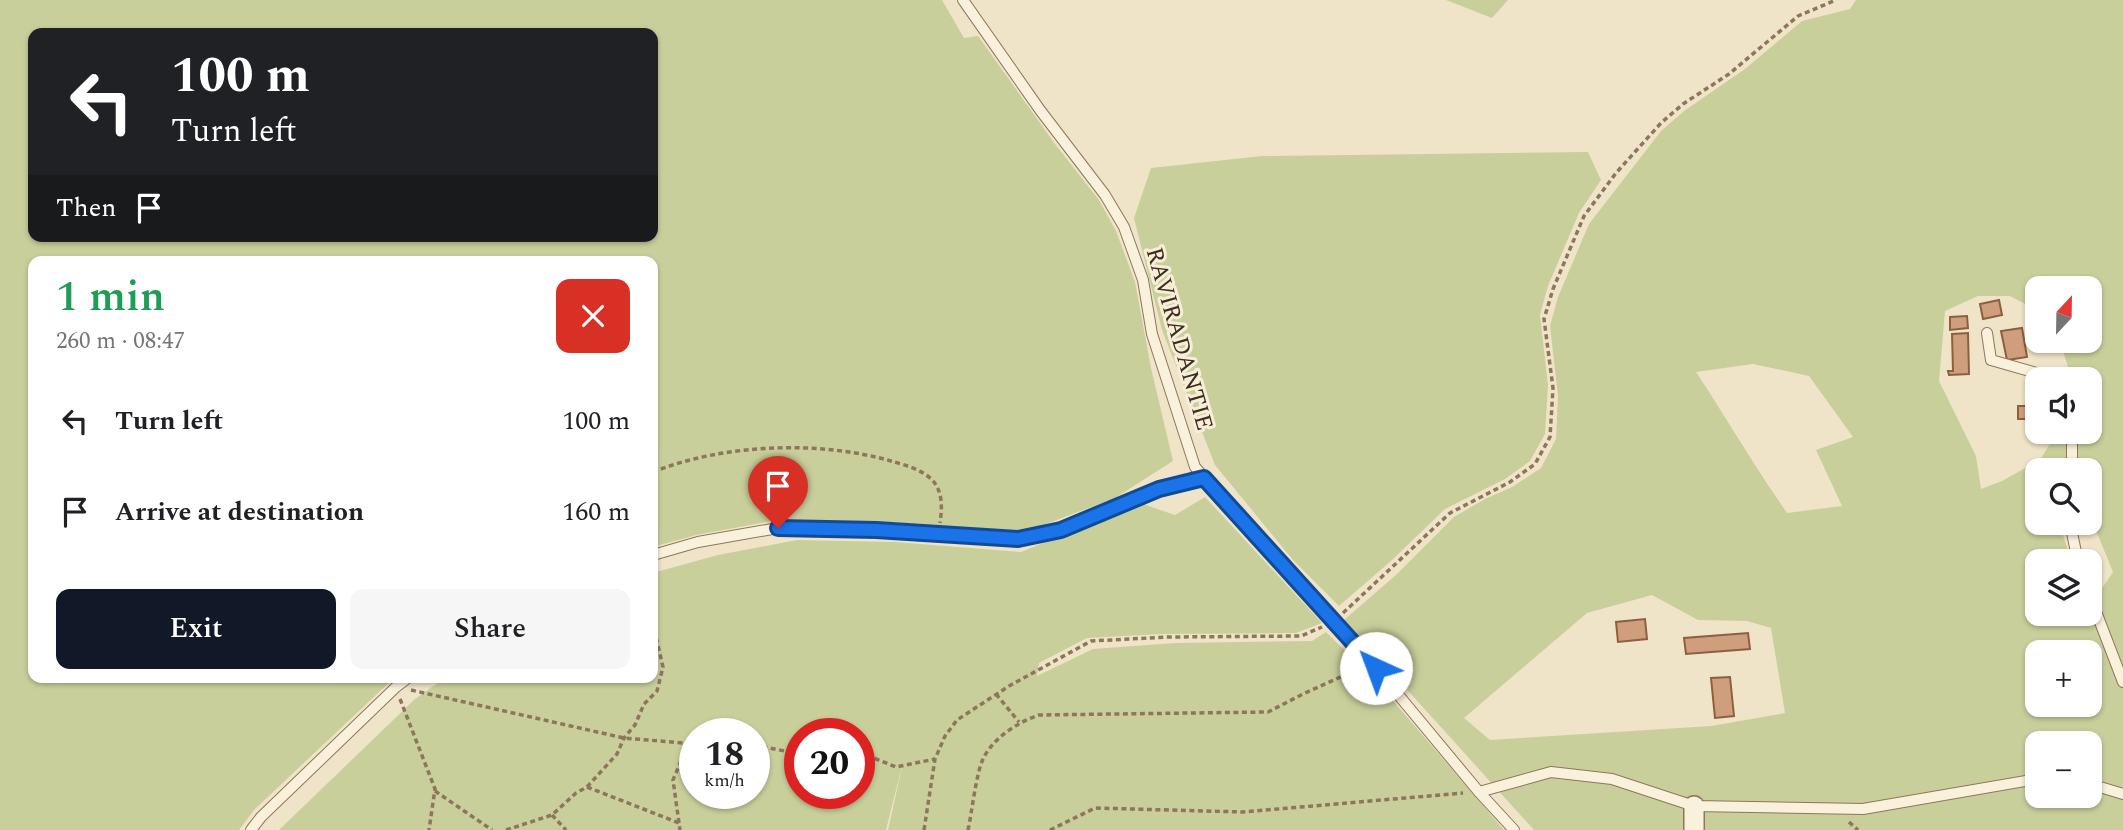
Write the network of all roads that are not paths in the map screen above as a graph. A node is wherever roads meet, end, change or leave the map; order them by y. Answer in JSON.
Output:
{"nodes":[{"id":1,"x":963,"y":0,"type":"edge"},
{"id":2,"x":1987,"y":333,"type":"dead end"},
{"id":3,"x":2025,"y":370,"type":"edge"},
{"id":4,"x":1204,"y":478,"type":"junction"},
{"id":5,"x":658,"y":554,"type":"edge"},
{"id":6,"x":2102,"y":626,"type":"edge"},
{"id":7,"x":2123,"y":682,"type":"edge"},
{"id":8,"x":401,"y":683,"type":"edge"},
{"id":9,"x":2025,"y":781,"type":"edge"},
{"id":10,"x":2102,"y":787,"type":"edge"},
{"id":11,"x":1479,"y":792,"type":"junction"},
{"id":12,"x":2123,"y":794,"type":"edge"},
{"id":13,"x":1694,"y":806,"type":"junction"},
{"id":14,"x":251,"y":830,"type":"edge"},
{"id":15,"x":1514,"y":830,"type":"edge"},
{"id":16,"x":1694,"y":830,"type":"edge"}],
"edges":[{"from":1,"to":4,"type":"lane","name":"RAVIRADANTIE"},
{"from":2,"to":3,"type":"lane"},
{"from":4,"to":5,"type":"lane"},
{"from":4,"to":11,"type":"lane","name":"RAVIRADANTIE"},
{"from":6,"to":7,"type":"lane"},
{"from":8,"to":14,"type":"lane"},
{"from":9,"to":13,"type":"lane"},
{"from":10,"to":12,"type":"lane"},
{"from":11,"to":13,"type":"lane"},
{"from":11,"to":15,"type":"lane","name":"RAVIRADANTIE"},
{"from":13,"to":16,"type":"street"}]}
